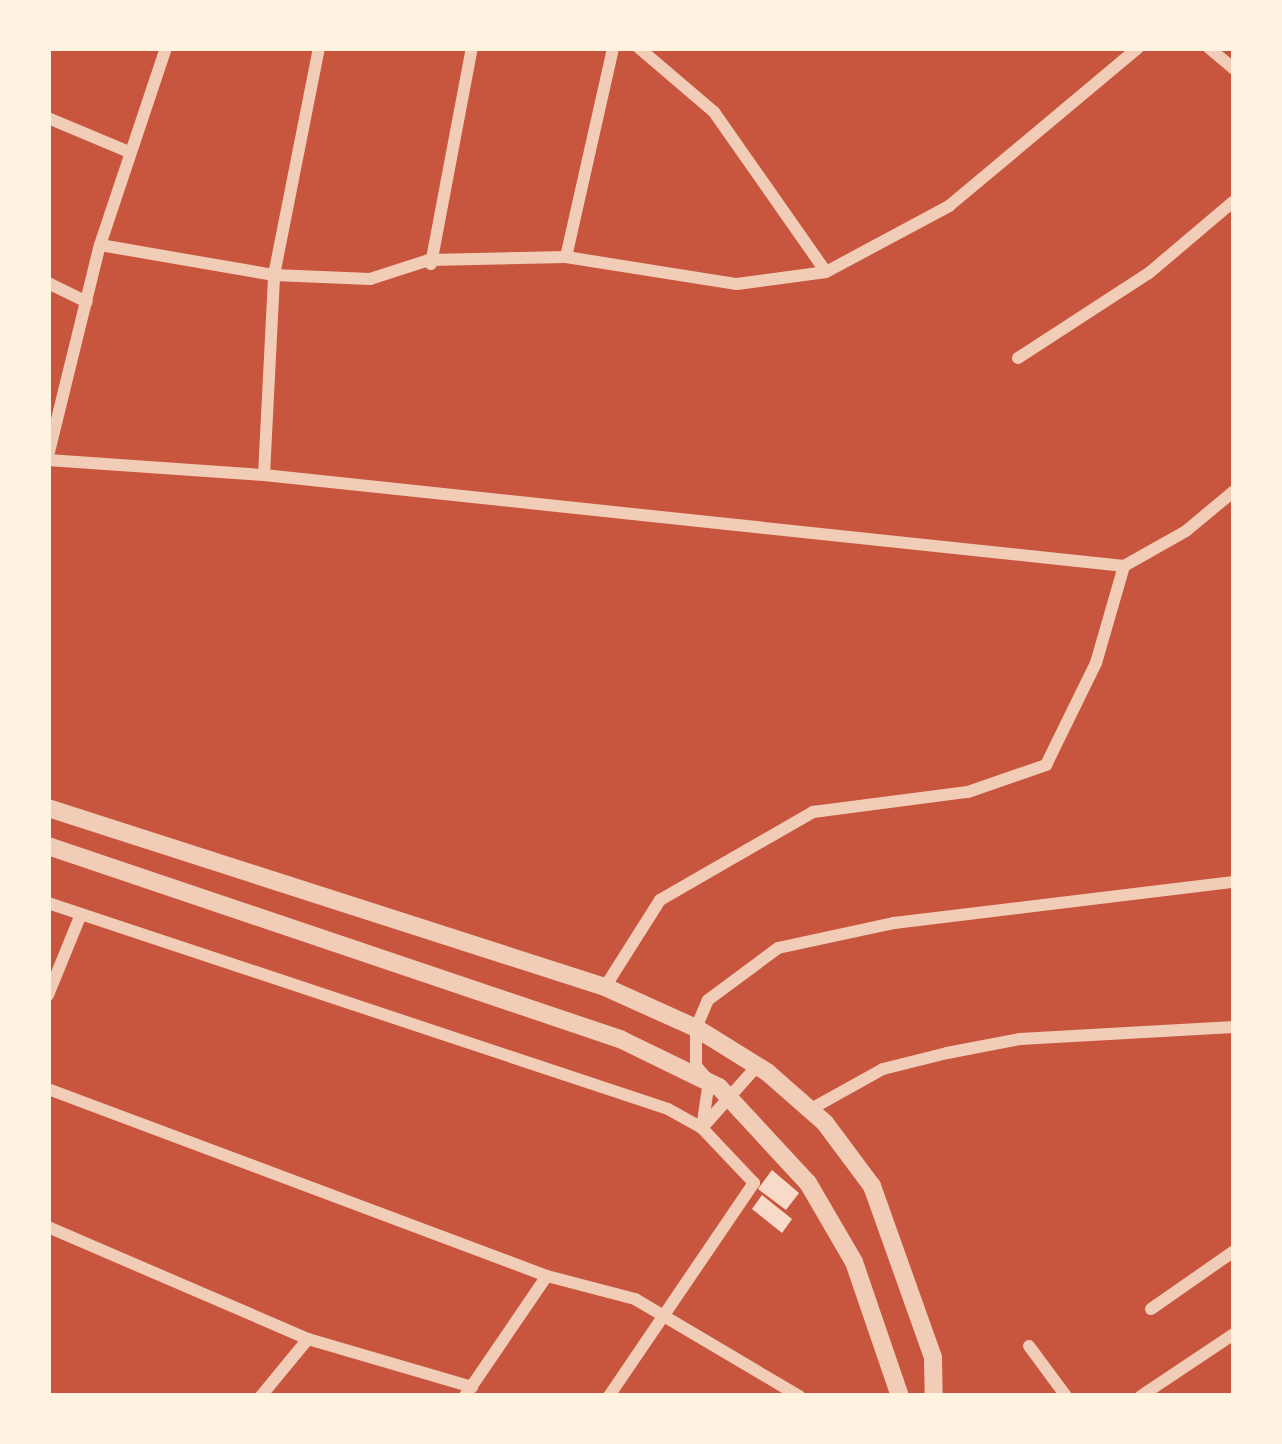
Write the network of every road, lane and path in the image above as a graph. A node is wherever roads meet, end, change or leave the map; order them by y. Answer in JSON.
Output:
{"nodes":[{"id":1,"x":166,"y":48,"type":"edge"},
{"id":2,"x":319,"y":48,"type":"edge"},
{"id":3,"x":472,"y":48,"type":"edge"},
{"id":4,"x":614,"y":48,"type":"edge"},
{"id":5,"x":639,"y":48,"type":"edge"},
{"id":6,"x":1138,"y":48,"type":"edge"},
{"id":7,"x":1209,"y":48,"type":"edge"},
{"id":8,"x":1234,"y":70,"type":"edge"},
{"id":9,"x":48,"y":118,"type":"edge"},
{"id":10,"x":128,"y":151,"type":"junction"},
{"id":11,"x":1234,"y":201,"type":"edge"},
{"id":12,"x":100,"y":245,"type":"junction"},
{"id":13,"x":566,"y":257,"type":"junction"},
{"id":14,"x":431,"y":265,"type":"junction"},
{"id":15,"x":826,"y":272,"type":"junction"},
{"id":16,"x":274,"y":275,"type":"junction"},
{"id":17,"x":48,"y":283,"type":"edge"},
{"id":18,"x":87,"y":302,"type":"junction"},
{"id":19,"x":1018,"y":358,"type":"dead end"},
{"id":20,"x":48,"y":458,"type":"edge"},
{"id":21,"x":264,"y":475,"type":"junction"},
{"id":22,"x":1234,"y":490,"type":"edge"},
{"id":23,"x":1124,"y":566,"type":"junction"},
{"id":24,"x":48,"y":808,"type":"edge"},
{"id":25,"x":48,"y":847,"type":"edge"},
{"id":26,"x":1234,"y":882,"type":"edge"},
{"id":27,"x":48,"y":903,"type":"edge"},
{"id":28,"x":81,"y":914,"type":"junction"},
{"id":29,"x":605,"y":987,"type":"junction"},
{"id":30,"x":48,"y":994,"type":"edge"},
{"id":31,"x":1234,"y":1027,"type":"edge"},
{"id":32,"x":696,"y":1028,"type":"junction"},
{"id":33,"x":757,"y":1066,"type":"junction"},
{"id":34,"x":719,"y":1088,"type":"junction"},
{"id":35,"x":48,"y":1090,"type":"edge"},
{"id":36,"x":811,"y":1109,"type":"junction"},
{"id":37,"x":701,"y":1129,"type":"junction"},
{"id":38,"x":48,"y":1227,"type":"edge"},
{"id":39,"x":1234,"y":1251,"type":"edge"},
{"id":40,"x":548,"y":1276,"type":"junction"},
{"id":41,"x":1151,"y":1309,"type":"dead end"},
{"id":42,"x":668,"y":1312,"type":"junction"},
{"id":43,"x":1234,"y":1334,"type":"edge"},
{"id":44,"x":308,"y":1339,"type":"junction"},
{"id":45,"x":1029,"y":1346,"type":"dead end"},
{"id":46,"x":468,"y":1391,"type":"edge"},
{"id":47,"x":261,"y":1396,"type":"edge"},
{"id":48,"x":609,"y":1396,"type":"edge"},
{"id":49,"x":799,"y":1396,"type":"edge"},
{"id":50,"x":900,"y":1396,"type":"edge"},
{"id":51,"x":934,"y":1396,"type":"edge"},
{"id":52,"x":1066,"y":1396,"type":"edge"},
{"id":53,"x":1141,"y":1396,"type":"edge"}],
"edges":[{"from":1,"to":10,"type":"street"},
{"from":2,"to":16,"type":"street"},
{"from":3,"to":14,"type":"street"},
{"from":4,"to":13,"type":"street"},
{"from":5,"to":15,"type":"street"},
{"from":6,"to":15,"type":"street"},
{"from":7,"to":8,"type":"street"},
{"from":9,"to":10,"type":"street"},
{"from":10,"to":12,"type":"street"},
{"from":11,"to":19,"type":"street"},
{"from":12,"to":16,"type":"street"},
{"from":12,"to":18,"type":"street"},
{"from":13,"to":14,"type":"street"},
{"from":13,"to":15,"type":"street"},
{"from":14,"to":16,"type":"street"},
{"from":16,"to":21,"type":"street"},
{"from":17,"to":18,"type":"street"},
{"from":18,"to":20,"type":"street"},
{"from":20,"to":21,"type":"street"},
{"from":21,"to":23,"type":"street"},
{"from":22,"to":23,"type":"street"},
{"from":23,"to":29,"type":"street"},
{"from":24,"to":29,"type":"street"},
{"from":25,"to":34,"type":"street"},
{"from":26,"to":32,"type":"street"},
{"from":27,"to":28,"type":"street"},
{"from":28,"to":30,"type":"street"},
{"from":28,"to":37,"type":"street"},
{"from":29,"to":32,"type":"street"},
{"from":31,"to":36,"type":"street"},
{"from":32,"to":33,"type":"street"},
{"from":32,"to":34,"type":"street"},
{"from":33,"to":34,"type":"street"},
{"from":33,"to":36,"type":"street"},
{"from":34,"to":37,"type":"street"},
{"from":34,"to":37,"type":"street"},
{"from":34,"to":50,"type":"street"},
{"from":35,"to":40,"type":"street"},
{"from":36,"to":51,"type":"street"},
{"from":37,"to":42,"type":"street"},
{"from":38,"to":44,"type":"street"},
{"from":39,"to":41,"type":"street"},
{"from":40,"to":42,"type":"street"},
{"from":40,"to":46,"type":"street"},
{"from":42,"to":48,"type":"street"},
{"from":42,"to":49,"type":"street"},
{"from":43,"to":53,"type":"street"},
{"from":44,"to":46,"type":"street"},
{"from":44,"to":47,"type":"street"},
{"from":45,"to":52,"type":"street"}]}
